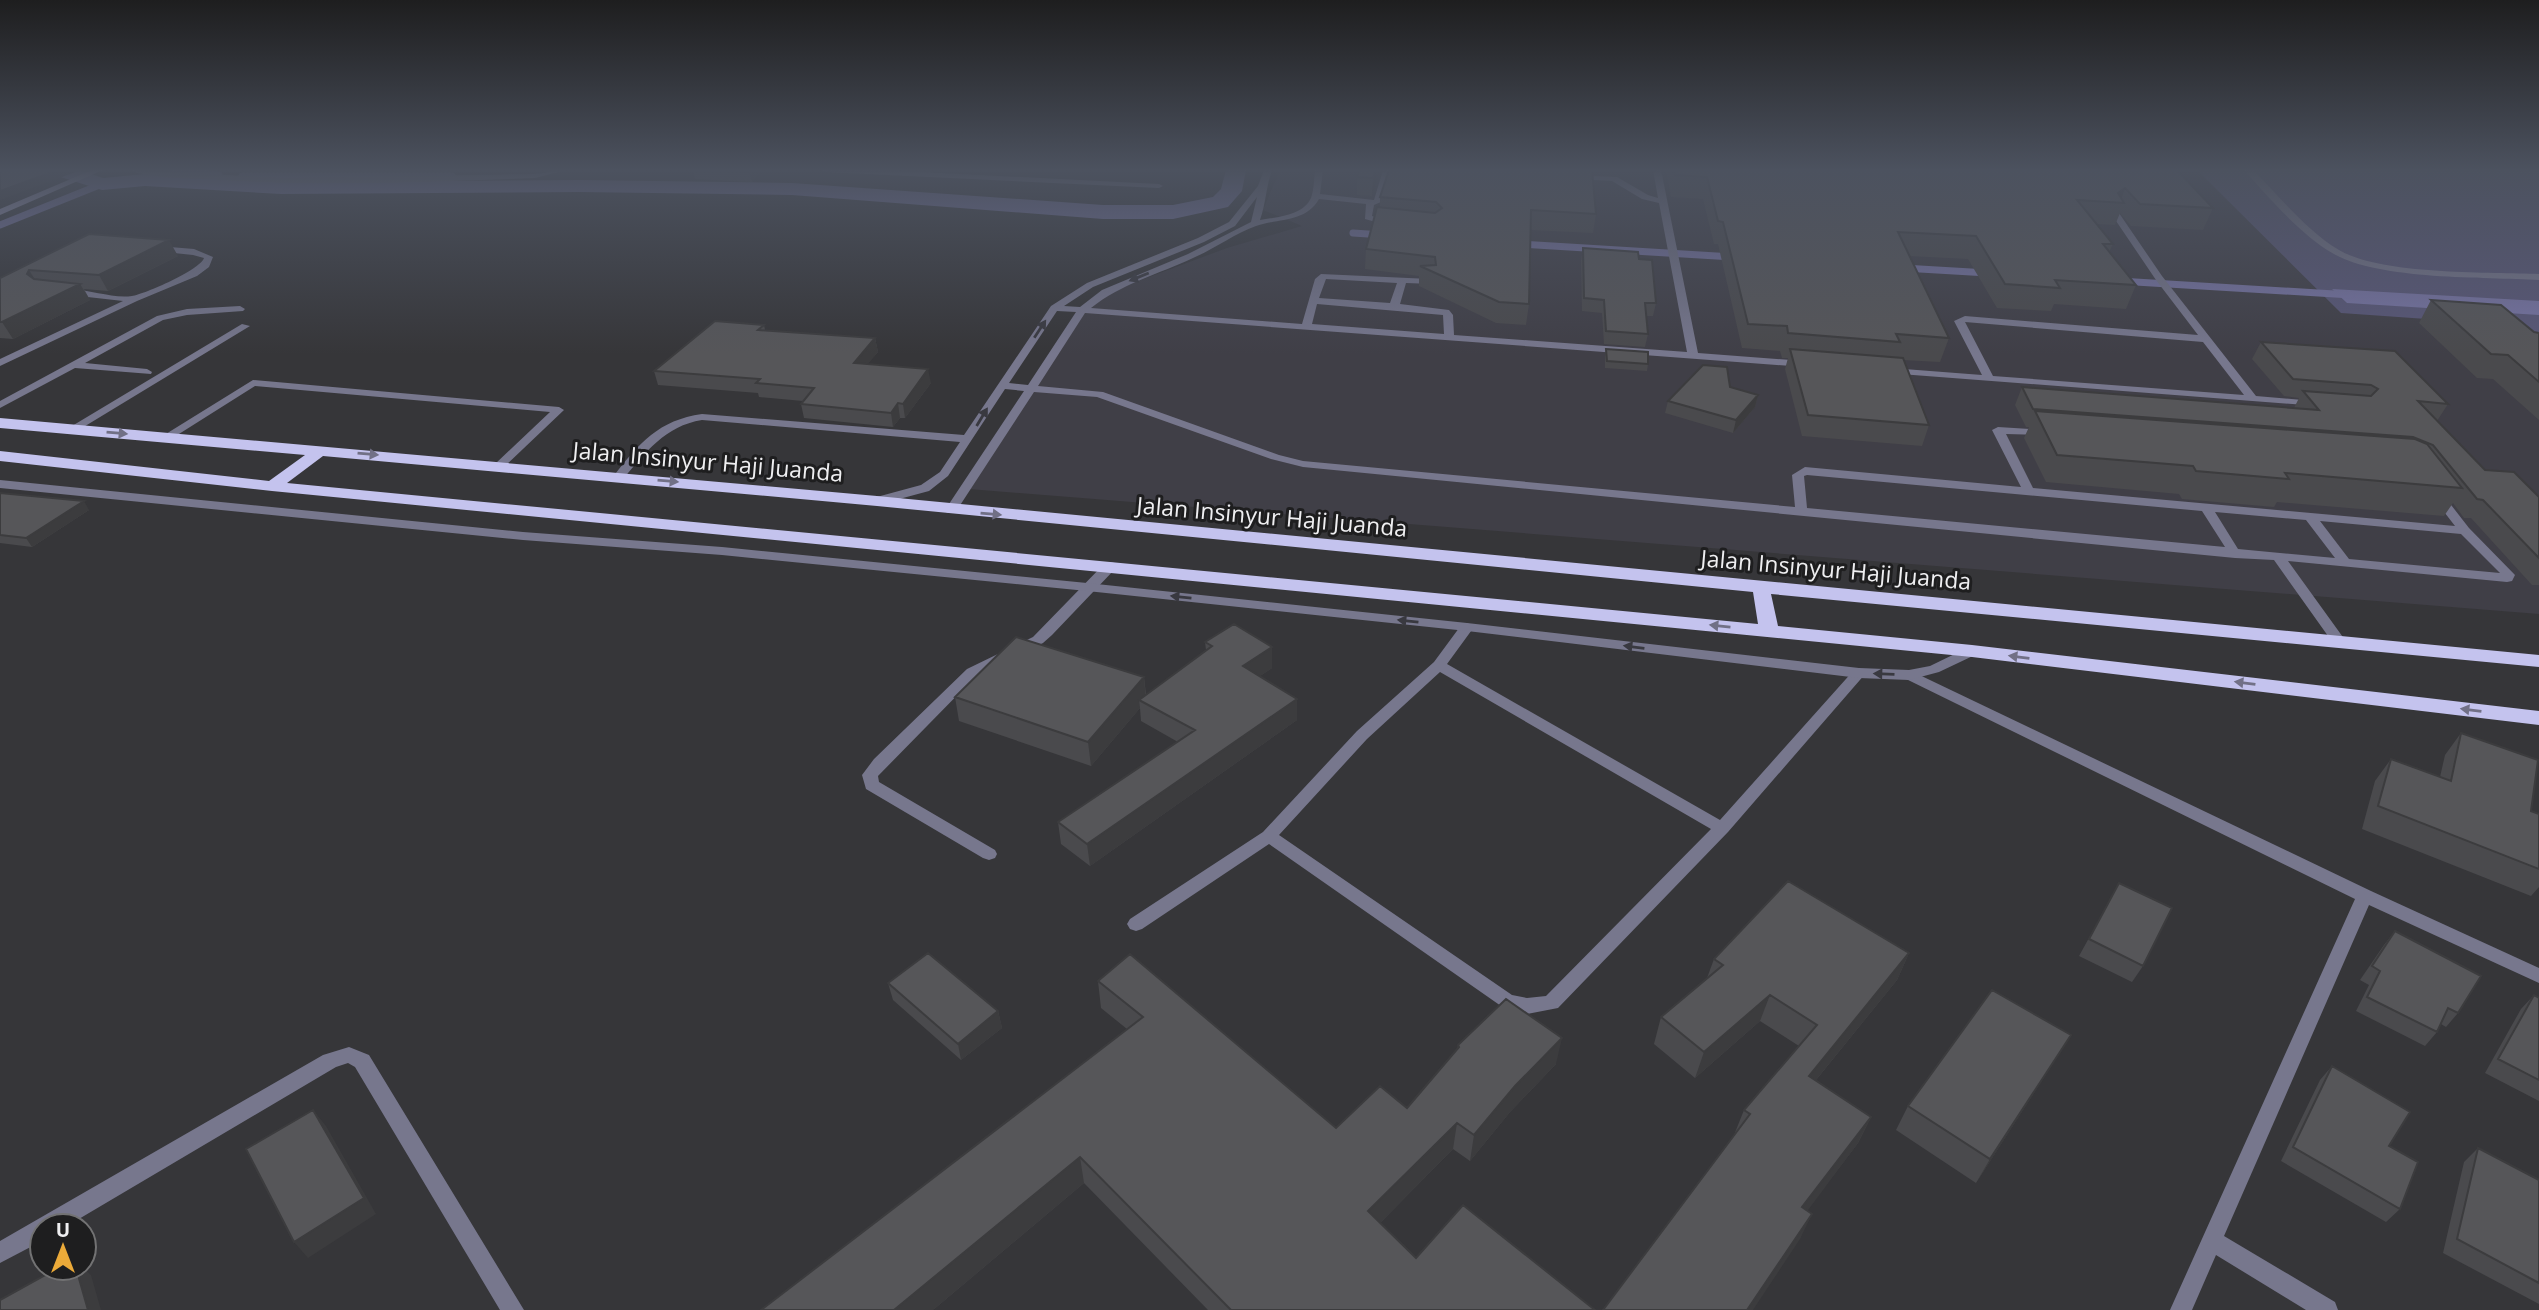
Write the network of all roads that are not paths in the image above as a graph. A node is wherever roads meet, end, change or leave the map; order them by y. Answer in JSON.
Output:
{"nodes":[{"id":1,"x":1218,"y":231,"type":"edge"},
{"id":2,"x":1239,"y":231,"type":"edge"},
{"id":3,"x":1669,"y":231,"type":"edge"},
{"id":4,"x":2127,"y":231,"type":"edge"},
{"id":5,"x":2312,"y":231,"type":"edge"},
{"id":6,"x":145,"y":248,"type":"edge"},
{"id":7,"x":2539,"y":277,"type":"edge"},
{"id":8,"x":1402,"y":281,"type":"junction"},
{"id":9,"x":1430,"y":282,"type":"edge"},
{"id":10,"x":57,"y":291,"type":"edge"},
{"id":11,"x":134,"y":299,"type":"junction"},
{"id":12,"x":1314,"y":301,"type":"junction"},
{"id":13,"x":1394,"y":306,"type":"junction"},
{"id":14,"x":1054,"y":308,"type":"junction"},
{"id":15,"x":240,"y":309,"type":"dead end"},
{"id":16,"x":1082,"y":310,"type":"junction"},
{"id":17,"x":245,"y":326,"type":"dead end"},
{"id":18,"x":1306,"y":327,"type":"junction"},
{"id":19,"x":1449,"y":339,"type":"junction"},
{"id":20,"x":2208,"y":339,"type":"junction"},
{"id":21,"x":1693,"y":355,"type":"junction"},
{"id":22,"x":0,"y":363,"type":"edge"},
{"id":23,"x":72,"y":365,"type":"junction"},
{"id":24,"x":1814,"y":365,"type":"edge"},
{"id":25,"x":1881,"y":370,"type":"edge"},
{"id":26,"x":147,"y":372,"type":"dead end"},
{"id":27,"x":1989,"y":378,"type":"junction"},
{"id":28,"x":1003,"y":386,"type":"junction"},
{"id":29,"x":1030,"y":388,"type":"junction"},
{"id":30,"x":2252,"y":398,"type":"junction"},
{"id":31,"x":2320,"y":404,"type":"edge"},
{"id":32,"x":0,"y":405,"type":"edge"},
{"id":33,"x":0,"y":423,"type":"edge"},
{"id":34,"x":73,"y":429,"type":"junction"},
{"id":35,"x":2057,"y":434,"type":"edge"},
{"id":36,"x":167,"y":437,"type":"junction"},
{"id":37,"x":968,"y":439,"type":"junction"},
{"id":38,"x":322,"y":450,"type":"junction"},
{"id":39,"x":0,"y":456,"type":"edge"},
{"id":40,"x":499,"y":466,"type":"junction"},
{"id":41,"x":619,"y":477,"type":"junction"},
{"id":42,"x":0,"y":484,"type":"edge"},
{"id":43,"x":272,"y":486,"type":"junction"},
{"id":44,"x":2433,"y":489,"type":"edge"},
{"id":45,"x":2029,"y":492,"type":"junction"},
{"id":46,"x":877,"y":501,"type":"junction"},
{"id":47,"x":2206,"y":508,"type":"junction"},
{"id":48,"x":951,"y":510,"type":"junction"},
{"id":49,"x":1801,"y":511,"type":"junction"},
{"id":50,"x":2310,"y":517,"type":"junction"},
{"id":51,"x":2465,"y":531,"type":"junction"},
{"id":52,"x":2235,"y":554,"type":"junction"},
{"id":53,"x":2279,"y":558,"type":"junction"},
{"id":54,"x":2346,"y":564,"type":"junction"},
{"id":55,"x":1110,"y":566,"type":"junction"},
{"id":56,"x":1761,"y":586,"type":"junction"},
{"id":57,"x":1087,"y":587,"type":"junction"},
{"id":58,"x":1467,"y":627,"type":"junction"},
{"id":59,"x":1769,"y":631,"type":"junction"},
{"id":60,"x":2338,"y":640,"type":"junction"},
{"id":61,"x":1972,"y":652,"type":"junction"},
{"id":62,"x":2539,"y":661,"type":"edge"},
{"id":63,"x":1440,"y":665,"type":"junction"},
{"id":64,"x":1859,"y":673,"type":"junction"},
{"id":65,"x":1909,"y":675,"type":"junction"},
{"id":66,"x":2539,"y":718,"type":"edge"},
{"id":67,"x":1722,"y":828,"type":"junction"},
{"id":68,"x":1269,"y":836,"type":"junction"},
{"id":69,"x":989,"y":854,"type":"dead end"},
{"id":70,"x":2365,"y":896,"type":"junction"},
{"id":71,"x":1136,"y":924,"type":"dead end"},
{"id":72,"x":2539,"y":976,"type":"edge"},
{"id":73,"x":71,"y":1212,"type":"edge"},
{"id":74,"x":28,"y":1237,"type":"edge"},
{"id":75,"x":2214,"y":1242,"type":"junction"},
{"id":76,"x":0,"y":1253,"type":"edge"},
{"id":77,"x":513,"y":1310,"type":"edge"},
{"id":78,"x":2182,"y":1310,"type":"edge"},
{"id":79,"x":2327,"y":1310,"type":"edge"}],
"edges":[{"from":1,"to":14,"type":"street"},
{"from":2,"to":16,"type":"street","one_way":true},
{"from":3,"to":21,"type":"street"},
{"from":4,"to":20,"type":"street"},
{"from":5,"to":7,"type":"street"},
{"from":6,"to":11,"type":"street"},
{"from":8,"to":9,"type":"street"},
{"from":8,"to":12,"type":"street"},
{"from":8,"to":13,"type":"street"},
{"from":10,"to":11,"type":"street"},
{"from":11,"to":22,"type":"street"},
{"from":12,"to":13,"type":"street"},
{"from":12,"to":18,"type":"street"},
{"from":13,"to":19,"type":"street"},
{"from":14,"to":16,"type":"street"},
{"from":28,"to":14,"type":"street","one_way":true},
{"from":15,"to":23,"type":"street"},
{"from":16,"to":18,"type":"street"},
{"from":16,"to":29,"type":"street"},
{"from":17,"to":34,"type":"street"},
{"from":18,"to":19,"type":"street"},
{"from":19,"to":21,"type":"street"},
{"from":20,"to":27,"type":"street"},
{"from":20,"to":30,"type":"street"},
{"from":21,"to":24,"type":"street"},
{"from":23,"to":26,"type":"street"},
{"from":23,"to":32,"type":"street"},
{"from":25,"to":27,"type":"street"},
{"from":27,"to":30,"type":"street"},
{"from":28,"to":29,"type":"street"},
{"from":37,"to":28,"type":"street","one_way":true},
{"from":29,"to":48,"type":"street"},
{"from":29,"to":49,"type":"street"},
{"from":30,"to":31,"type":"street"},
{"from":33,"to":34,"type":"highway","name":"Jalan Insinyur Haji Juanda"},
{"from":34,"to":36,"type":"highway","name":"Jalan Insinyur Haji Juanda","one_way":true},
{"from":35,"to":45,"type":"street"},
{"from":36,"to":38,"type":"highway","name":"Jalan Insinyur Haji Juanda"},
{"from":36,"to":40,"type":"street"},
{"from":37,"to":41,"type":"street"},
{"from":37,"to":46,"type":"street"},
{"from":38,"to":40,"type":"highway","name":"Jalan Insinyur Haji Juanda","one_way":true},
{"from":38,"to":43,"type":"highway"},
{"from":39,"to":43,"type":"highway"},
{"from":40,"to":41,"type":"highway","name":"Jalan Insinyur Haji Juanda"},
{"from":41,"to":46,"type":"highway","name":"Jalan Insinyur Haji Juanda","one_way":true},
{"from":42,"to":57,"type":"street"},
{"from":43,"to":55,"type":"highway"},
{"from":44,"to":51,"type":"street"},
{"from":45,"to":47,"type":"street"},
{"from":45,"to":49,"type":"street"},
{"from":46,"to":48,"type":"highway","name":"Jalan Insinyur Haji Juanda"},
{"from":47,"to":50,"type":"street"},
{"from":47,"to":52,"type":"street"},
{"from":48,"to":56,"type":"highway","name":"Jalan Insinyur Haji Juanda","one_way":true},
{"from":49,"to":52,"type":"street"},
{"from":50,"to":51,"type":"street"},
{"from":50,"to":54,"type":"street"},
{"from":51,"to":54,"type":"street"},
{"from":52,"to":53,"type":"street"},
{"from":53,"to":54,"type":"street"},
{"from":53,"to":60,"type":"street"},
{"from":55,"to":57,"type":"street"},
{"from":59,"to":55,"type":"highway","one_way":true},
{"from":56,"to":59,"type":"highway"},
{"from":56,"to":60,"type":"highway","name":"Jalan Insinyur Haji Juanda"},
{"from":58,"to":57,"type":"street","one_way":true},
{"from":57,"to":69,"type":"street"},
{"from":58,"to":63,"type":"street"},
{"from":64,"to":58,"type":"street","one_way":true},
{"from":59,"to":61,"type":"highway"},
{"from":60,"to":62,"type":"highway","name":"Jalan Insinyur Haji Juanda"},
{"from":61,"to":65,"type":"street"},
{"from":66,"to":61,"type":"highway","one_way":true},
{"from":63,"to":67,"type":"street"},
{"from":63,"to":68,"type":"street"},
{"from":65,"to":64,"type":"street","one_way":true},
{"from":64,"to":67,"type":"street"},
{"from":65,"to":70,"type":"street"},
{"from":67,"to":68,"type":"street"},
{"from":68,"to":71,"type":"street"},
{"from":70,"to":72,"type":"street"},
{"from":70,"to":75,"type":"street"},
{"from":73,"to":77,"type":"street"},
{"from":74,"to":76,"type":"street"},
{"from":75,"to":78,"type":"street"},
{"from":75,"to":79,"type":"street"}]}
